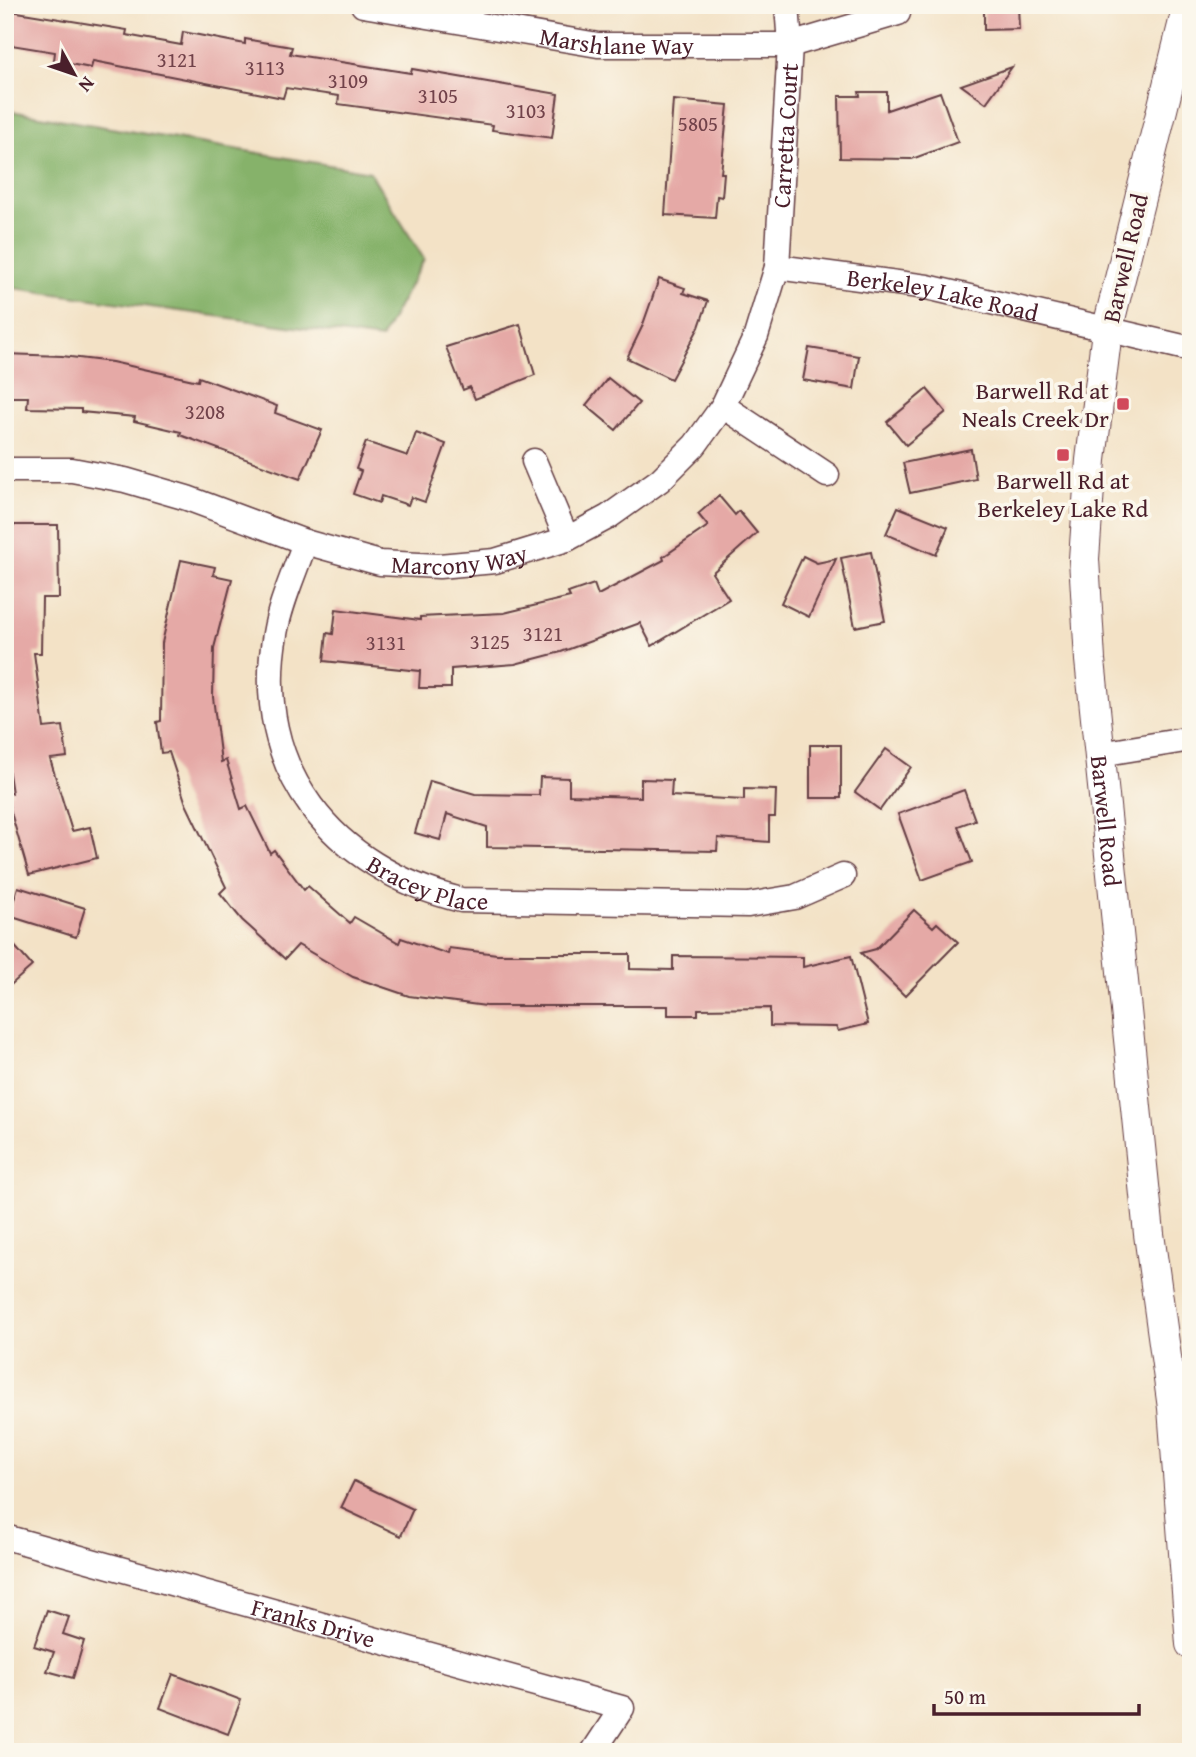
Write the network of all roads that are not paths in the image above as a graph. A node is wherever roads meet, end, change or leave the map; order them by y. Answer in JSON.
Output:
{"nodes":[{"id":1,"x":363,"y":5,"type":"edge"},
{"id":2,"x":787,"y":5,"type":"edge"},
{"id":3,"x":1188,"y":5,"type":"edge"},
{"id":4,"x":898,"y":13,"type":"dead end"},
{"id":5,"x":790,"y":45,"type":"junction"},
{"id":6,"x":777,"y":267,"type":"junction"},
{"id":7,"x":1107,"y":331,"type":"junction"},
{"id":8,"x":1191,"y":349,"type":"edge"},
{"id":9,"x":723,"y":406,"type":"junction"},
{"id":10,"x":534,"y":461,"type":"dead end"},
{"id":11,"x":5,"y":470,"type":"edge"},
{"id":12,"x":827,"y":475,"type":"dead end"},
{"id":13,"x":567,"y":539,"type":"junction"},
{"id":14,"x":305,"y":542,"type":"junction"},
{"id":15,"x":1191,"y":739,"type":"edge"},
{"id":16,"x":1100,"y":754,"type":"junction"},
{"id":17,"x":843,"y":876,"type":"dead end"},
{"id":18,"x":5,"y":1537,"type":"edge"},
{"id":19,"x":1191,"y":1644,"type":"edge"},
{"id":20,"x":593,"y":1752,"type":"edge"}],
"edges":[{"from":1,"to":5,"type":"street","name":"Marshlane Way"},
{"from":2,"to":5,"type":"street","name":"Carretta Court"},
{"from":3,"to":7,"type":"street","name":"Barwell Road"},
{"from":4,"to":5,"type":"street","name":"Marshlane Way"},
{"from":5,"to":6,"type":"street","name":"Carretta Court"},
{"from":6,"to":7,"type":"street","name":"Berkeley Lake Road"},
{"from":6,"to":9,"type":"street","name":"Marcony Way"},
{"from":7,"to":8,"type":"street","name":"Berkeley Lake Road"},
{"from":7,"to":16,"type":"street","name":"Barwell Road"},
{"from":9,"to":12,"type":"street"},
{"from":9,"to":13,"type":"street","name":"Marcony Way"},
{"from":10,"to":13,"type":"street"},
{"from":11,"to":14,"type":"street","name":"Marcony Way"},
{"from":13,"to":14,"type":"street","name":"Marcony Way"},
{"from":14,"to":17,"type":"street","name":"Bracey Place"},
{"from":15,"to":16,"type":"street"},
{"from":16,"to":19,"type":"street","name":"Barwell Road"},
{"from":18,"to":20,"type":"street","name":"Franks Drive"}]}
